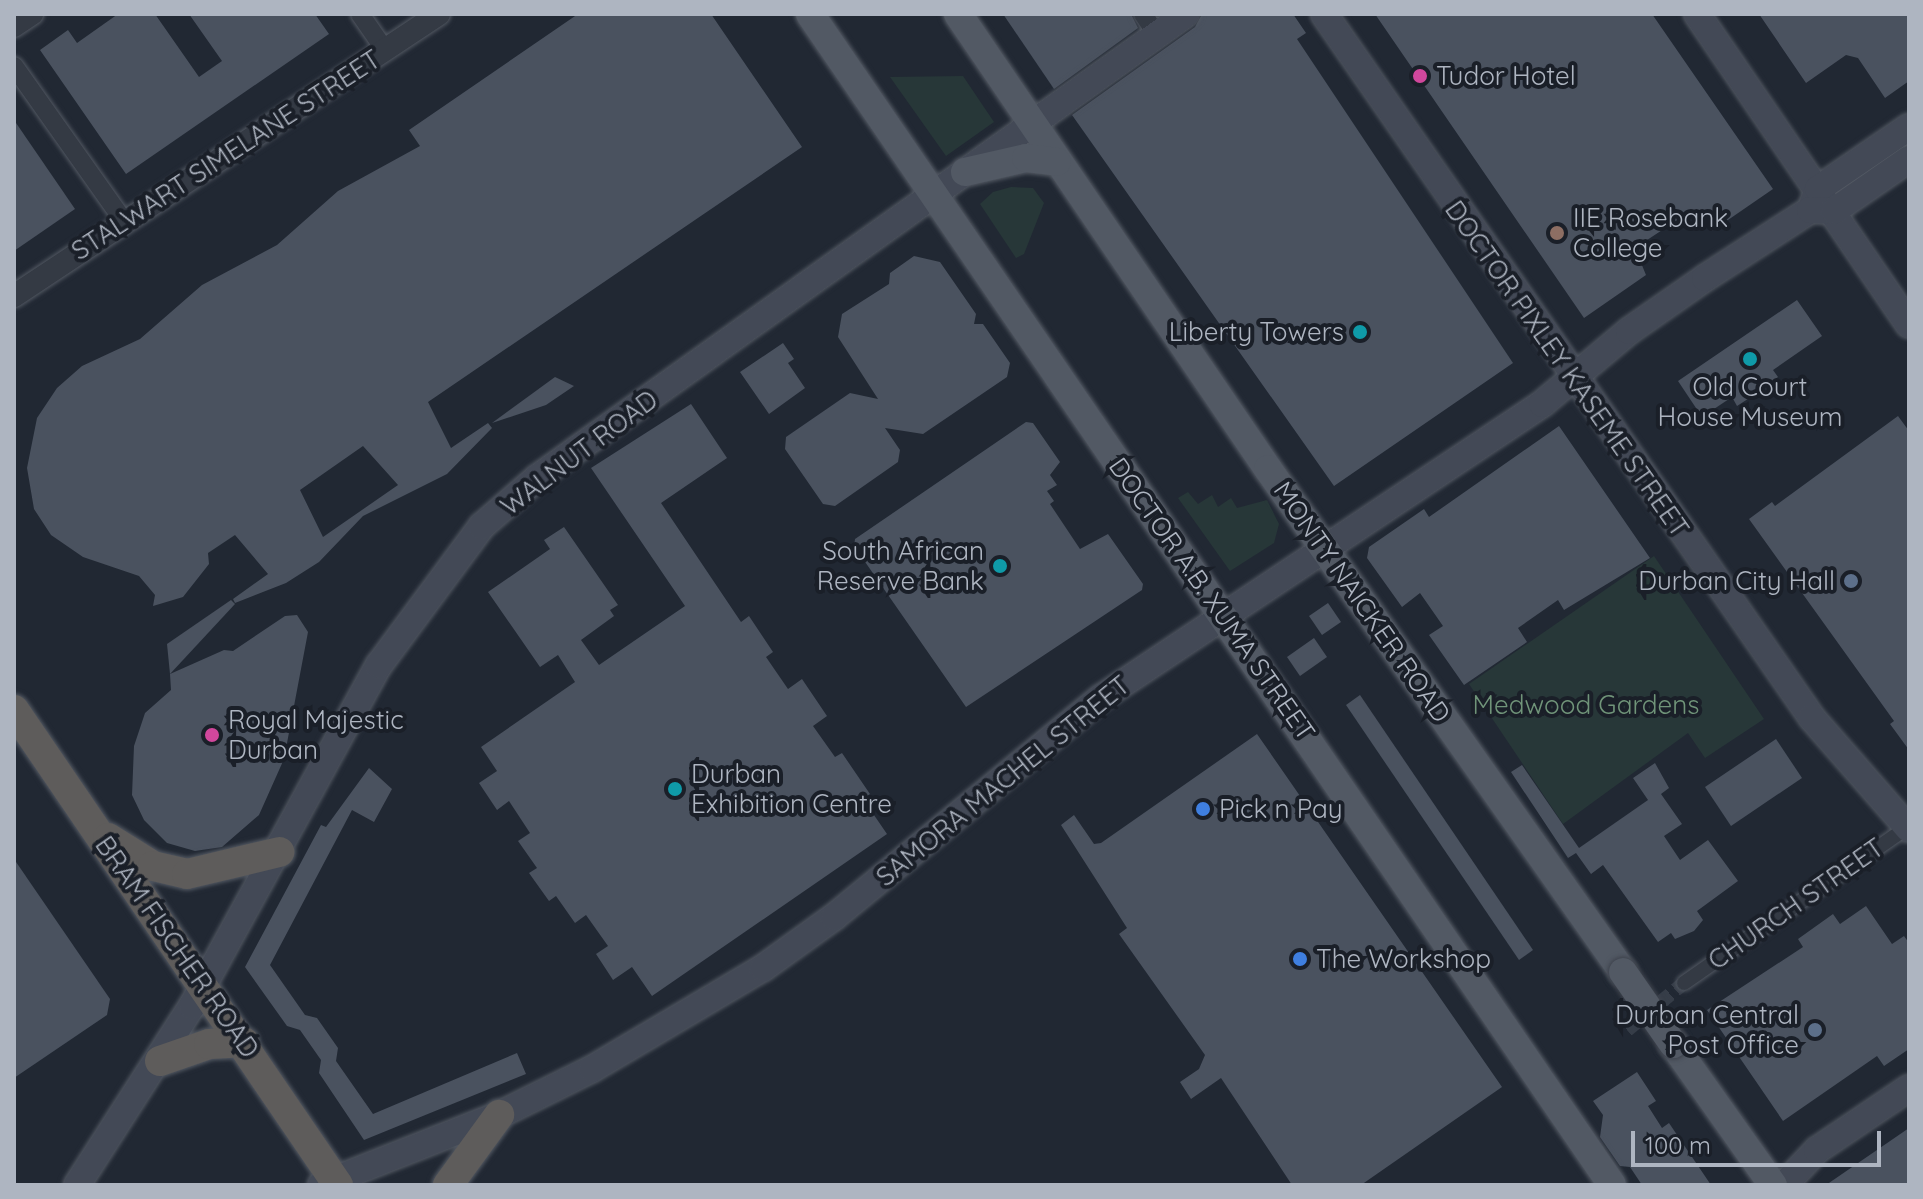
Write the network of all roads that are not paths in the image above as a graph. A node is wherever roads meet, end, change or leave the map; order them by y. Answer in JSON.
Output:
{"nodes":[{"id":1,"x":32,"y":14,"type":"edge"},
{"id":2,"x":360,"y":14,"type":"edge"},
{"id":3,"x":439,"y":14,"type":"edge"},
{"id":4,"x":810,"y":14,"type":"edge"},
{"id":5,"x":958,"y":14,"type":"edge"},
{"id":6,"x":1186,"y":14,"type":"edge"},
{"id":7,"x":1324,"y":14,"type":"edge"},
{"id":8,"x":1697,"y":14,"type":"edge"},
{"id":9,"x":1150,"y":24,"type":"edge"},
{"id":10,"x":14,"y":26,"type":"edge"},
{"id":11,"x":385,"y":50,"type":"junction"},
{"id":12,"x":14,"y":66,"type":"edge"},
{"id":13,"x":1032,"y":124,"type":"junction"},
{"id":14,"x":1909,"y":127,"type":"edge"},
{"id":15,"x":1909,"y":159,"type":"edge"},
{"id":16,"x":1057,"y":162,"type":"junction"},
{"id":17,"x":965,"y":172,"type":"junction"},
{"id":18,"x":932,"y":193,"type":"junction"},
{"id":19,"x":1821,"y":203,"type":"junction"},
{"id":20,"x":123,"y":220,"type":"junction"},
{"id":21,"x":14,"y":296,"type":"edge"},
{"id":22,"x":1909,"y":325,"type":"edge"},
{"id":23,"x":1573,"y":377,"type":"junction"},
{"id":24,"x":1323,"y":546,"type":"junction"},
{"id":25,"x":1224,"y":615,"type":"junction"},
{"id":26,"x":14,"y":710,"type":"edge"},
{"id":27,"x":1909,"y":827,"type":"edge"},
{"id":28,"x":96,"y":831,"type":"junction"},
{"id":29,"x":279,"y":852,"type":"junction"},
{"id":30,"x":1684,"y":983,"type":"tunnel mouth"},
{"id":31,"x":204,"y":985,"type":"junction"},
{"id":32,"x":244,"y":1042,"type":"junction"},
{"id":33,"x":160,"y":1061,"type":"junction"},
{"id":34,"x":1909,"y":1088,"type":"edge"},
{"id":35,"x":499,"y":1115,"type":"junction"},
{"id":36,"x":331,"y":1183,"type":"edge"},
{"id":37,"x":77,"y":1185,"type":"edge"},
{"id":38,"x":448,"y":1185,"type":"edge"},
{"id":39,"x":1612,"y":1185,"type":"edge"},
{"id":40,"x":1773,"y":1185,"type":"edge"},
{"id":41,"x":1784,"y":1185,"type":"edge"}],
"edges":[{"from":1,"to":10,"type":"street"},
{"from":2,"to":11,"type":"street"},
{"from":3,"to":11,"type":"street","name":"STALWART SIMELANE STREET"},
{"from":4,"to":18,"type":"main road","name":"DOCTOR A.B. XUMA STREET"},
{"from":5,"to":13,"type":"main road","name":"MONTY NAICKER ROAD"},
{"from":6,"to":9,"type":"main road","name":"WALNUT ROAD"},
{"from":7,"to":23,"type":"main road","name":"DOCTOR PIXLEY KASEME STREET"},
{"from":8,"to":19,"type":"main road"},
{"from":9,"to":13,"type":"main road","name":"WALNUT ROAD"},
{"from":11,"to":20,"type":"street","name":"STALWART SIMELANE STREET"},
{"from":12,"to":20,"type":"street"},
{"from":13,"to":16,"type":"main road","name":"MONTY NAICKER ROAD"},
{"from":13,"to":17,"type":"main road","name":"WALNUT ROAD"},
{"from":14,"to":19,"type":"main road","name":"SAMORA MACHEL STREET"},
{"from":15,"to":19,"type":"main road","name":"SAMORA MACHEL STREET"},
{"from":16,"to":17,"type":"main road"},
{"from":16,"to":24,"type":"main road","name":"MONTY NAICKER ROAD"},
{"from":17,"to":18,"type":"main road","name":"WALNUT ROAD"},
{"from":18,"to":25,"type":"main road","name":"DOCTOR A.B. XUMA STREET"},
{"from":18,"to":29,"type":"main road","name":"WALNUT ROAD"},
{"from":19,"to":22,"type":"main road"},
{"from":19,"to":23,"type":"main road","name":"SAMORA MACHEL STREET"},
{"from":20,"to":21,"type":"street","name":"STALWART SIMELANE STREET"},
{"from":23,"to":24,"type":"main road","name":"SAMORA MACHEL STREET"},
{"from":23,"to":27,"type":"main road","name":"DOCTOR PIXLEY KASEME STREET"},
{"from":24,"to":25,"type":"main road","name":"SAMORA MACHEL STREET"},
{"from":24,"to":40,"type":"main road","name":"MONTY NAICKER ROAD","bridge":true},
{"from":25,"to":35,"type":"main road","name":"SAMORA MACHEL STREET"},
{"from":25,"to":39,"type":"main road","name":"DOCTOR A.B. XUMA STREET"},
{"from":26,"to":28,"type":"highway","name":"BRAM FISCHER ROAD"},
{"from":27,"to":30,"type":"street","name":"CHURCH STREET"},
{"from":28,"to":29,"type":"highway"},
{"from":28,"to":31,"type":"highway","name":"BRAM FISCHER ROAD"},
{"from":29,"to":31,"type":"main road","name":"WALNUT ROAD"},
{"from":31,"to":32,"type":"highway","name":"BRAM FISCHER ROAD"},
{"from":31,"to":33,"type":"main road","name":"WALNUT ROAD"},
{"from":32,"to":33,"type":"highway"},
{"from":32,"to":36,"type":"highway","name":"BRAM FISCHER ROAD"},
{"from":33,"to":37,"type":"main road","name":"WALNUT ROAD"},
{"from":34,"to":41,"type":"main road"},
{"from":35,"to":36,"type":"main road","name":"SAMORA MACHEL STREET"},
{"from":35,"to":38,"type":"highway"}]}
